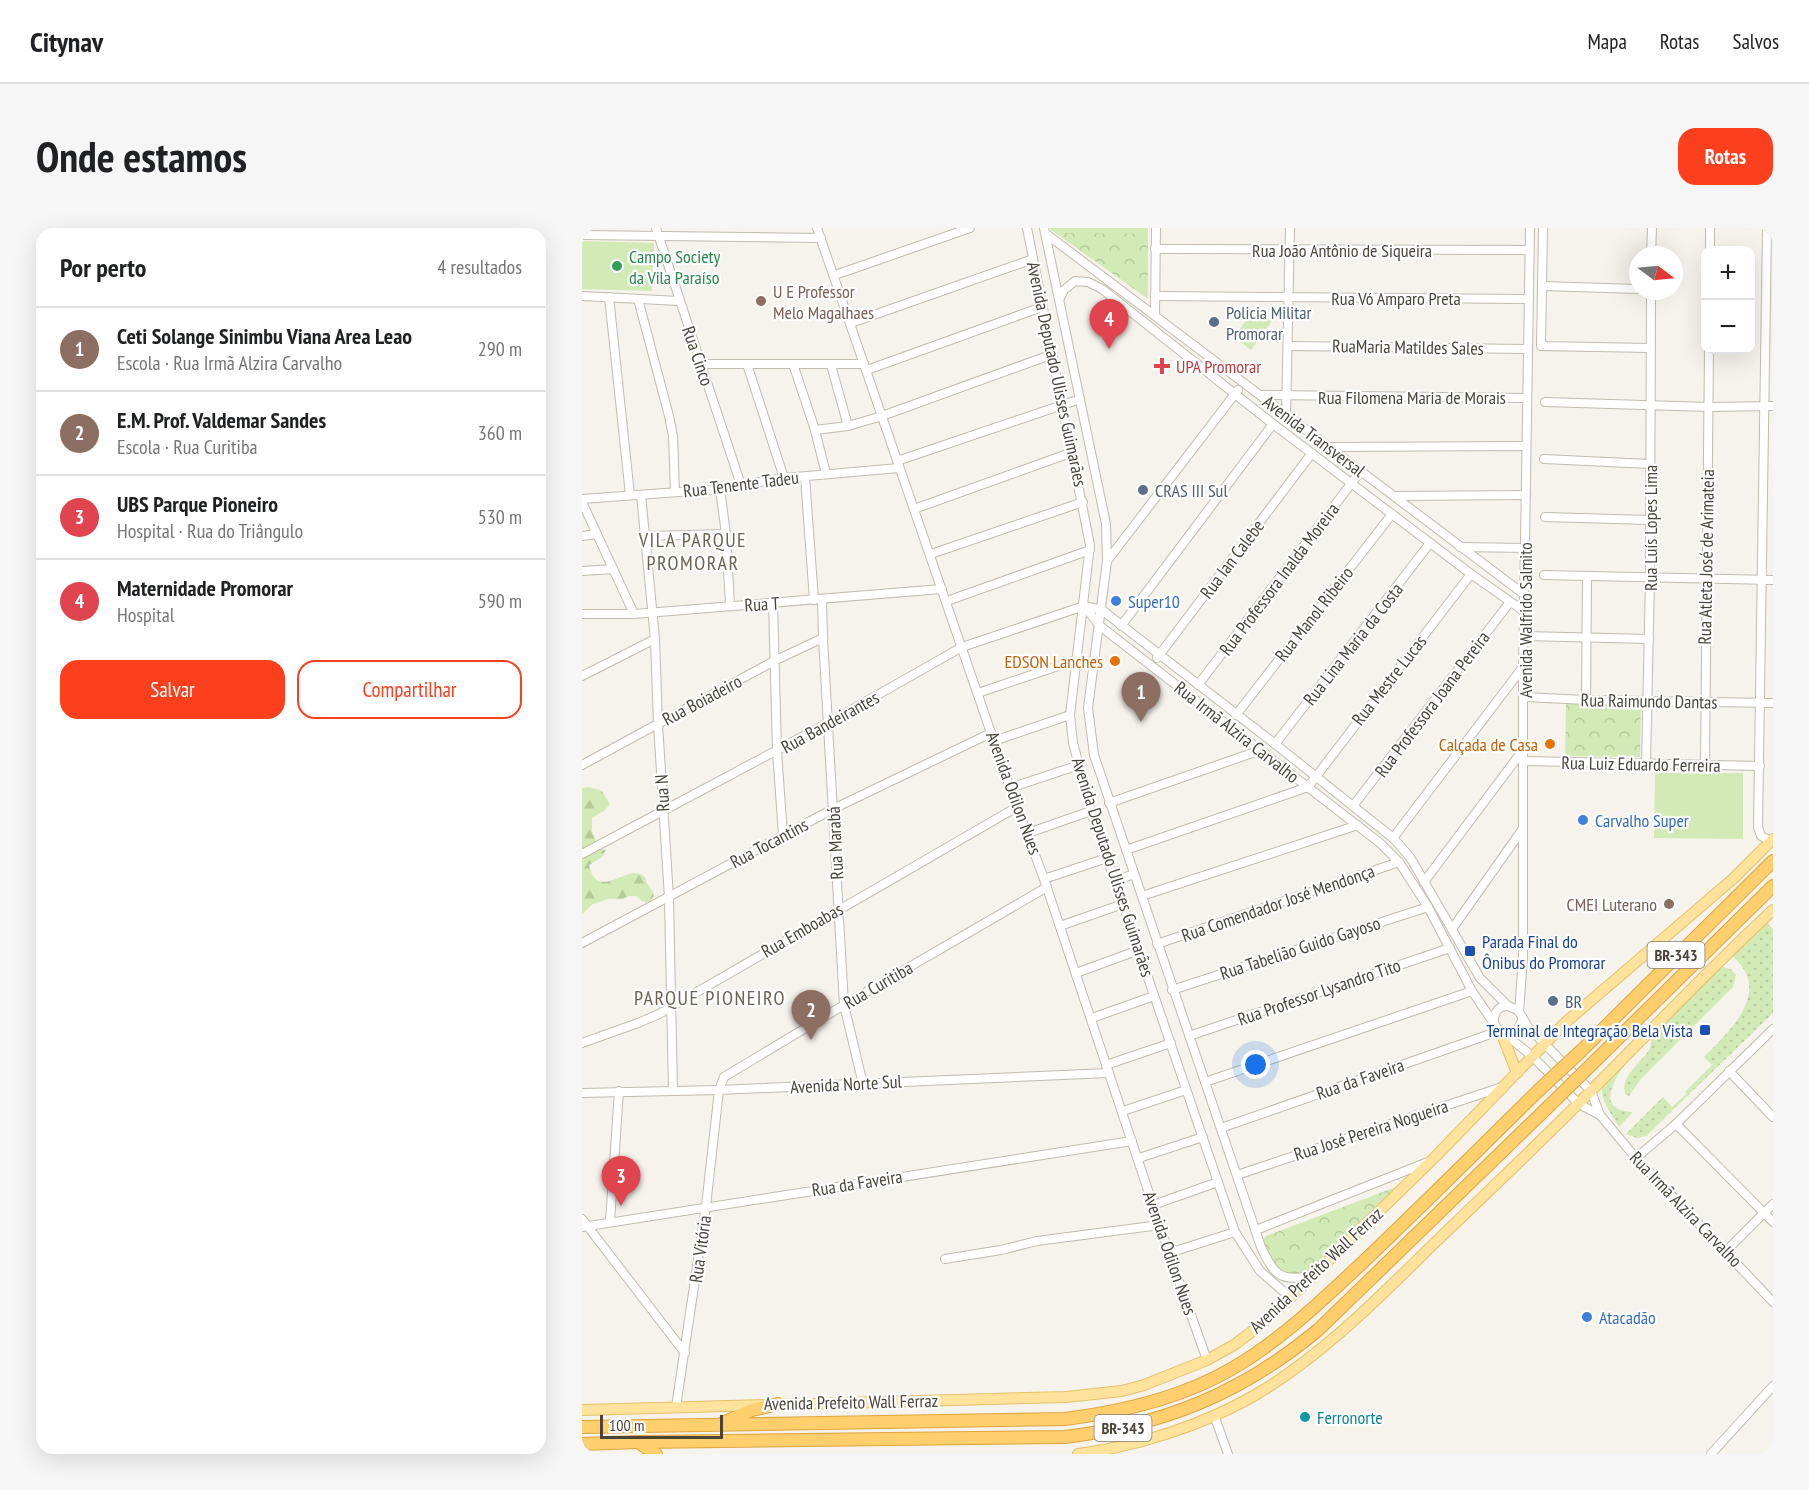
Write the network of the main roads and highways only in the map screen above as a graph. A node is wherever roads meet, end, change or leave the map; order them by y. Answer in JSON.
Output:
{"nodes":[{"id":1,"x":1772,"y":840,"type":"edge"},
{"id":2,"x":1773,"y":861,"type":"edge"},
{"id":3,"x":1773,"y":886,"type":"edge"},
{"id":4,"x":1772,"y":913,"type":"edge"},
{"id":5,"x":1499,"y":1030,"type":"road end"},
{"id":6,"x":1517,"y":1073,"type":"junction"},
{"id":7,"x":778,"y":1404,"type":"junction"},
{"id":8,"x":582,"y":1410,"type":"edge"},
{"id":9,"x":720,"y":1425,"type":"junction"},
{"id":10,"x":582,"y":1427,"type":"edge"},
{"id":11,"x":638,"y":1442,"type":"junction"},
{"id":12,"x":582,"y":1444,"type":"edge"},
{"id":13,"x":1102,"y":1452,"type":"edge"},
{"id":14,"x":656,"y":1454,"type":"edge"},
{"id":15,"x":1078,"y":1454,"type":"edge"}],
"edges":[{"from":1,"to":6,"type":"main road","name":"Avenida Prefeito Wall Ferraz"},
{"from":2,"to":9,"type":"highway","name":"Avenida Prefeito Wall Ferraz","number":"BR-343","bridge":true},
{"from":3,"to":11,"type":"highway","name":"Avenida Prefeito Wall Ferraz","number":"BR-343","bridge":true},
{"from":4,"to":13,"type":"main road"},
{"from":5,"to":6,"type":"main road"},
{"from":6,"to":7,"type":"main road","name":"Avenida Prefeito Wall Ferraz"},
{"from":7,"to":8,"type":"main road","name":"Avenida Prefeito Wall Ferraz"},
{"from":7,"to":9,"type":"highway"},
{"from":9,"to":10,"type":"highway","name":"Avenida Prefeito Wall Ferraz","number":"BR-343"},
{"from":11,"to":12,"type":"highway","name":"Avenida Prefeito Wall Ferraz","number":"BR-343"},
{"from":11,"to":14,"type":"highway"},
{"from":13,"to":15,"type":"main road"}]}
